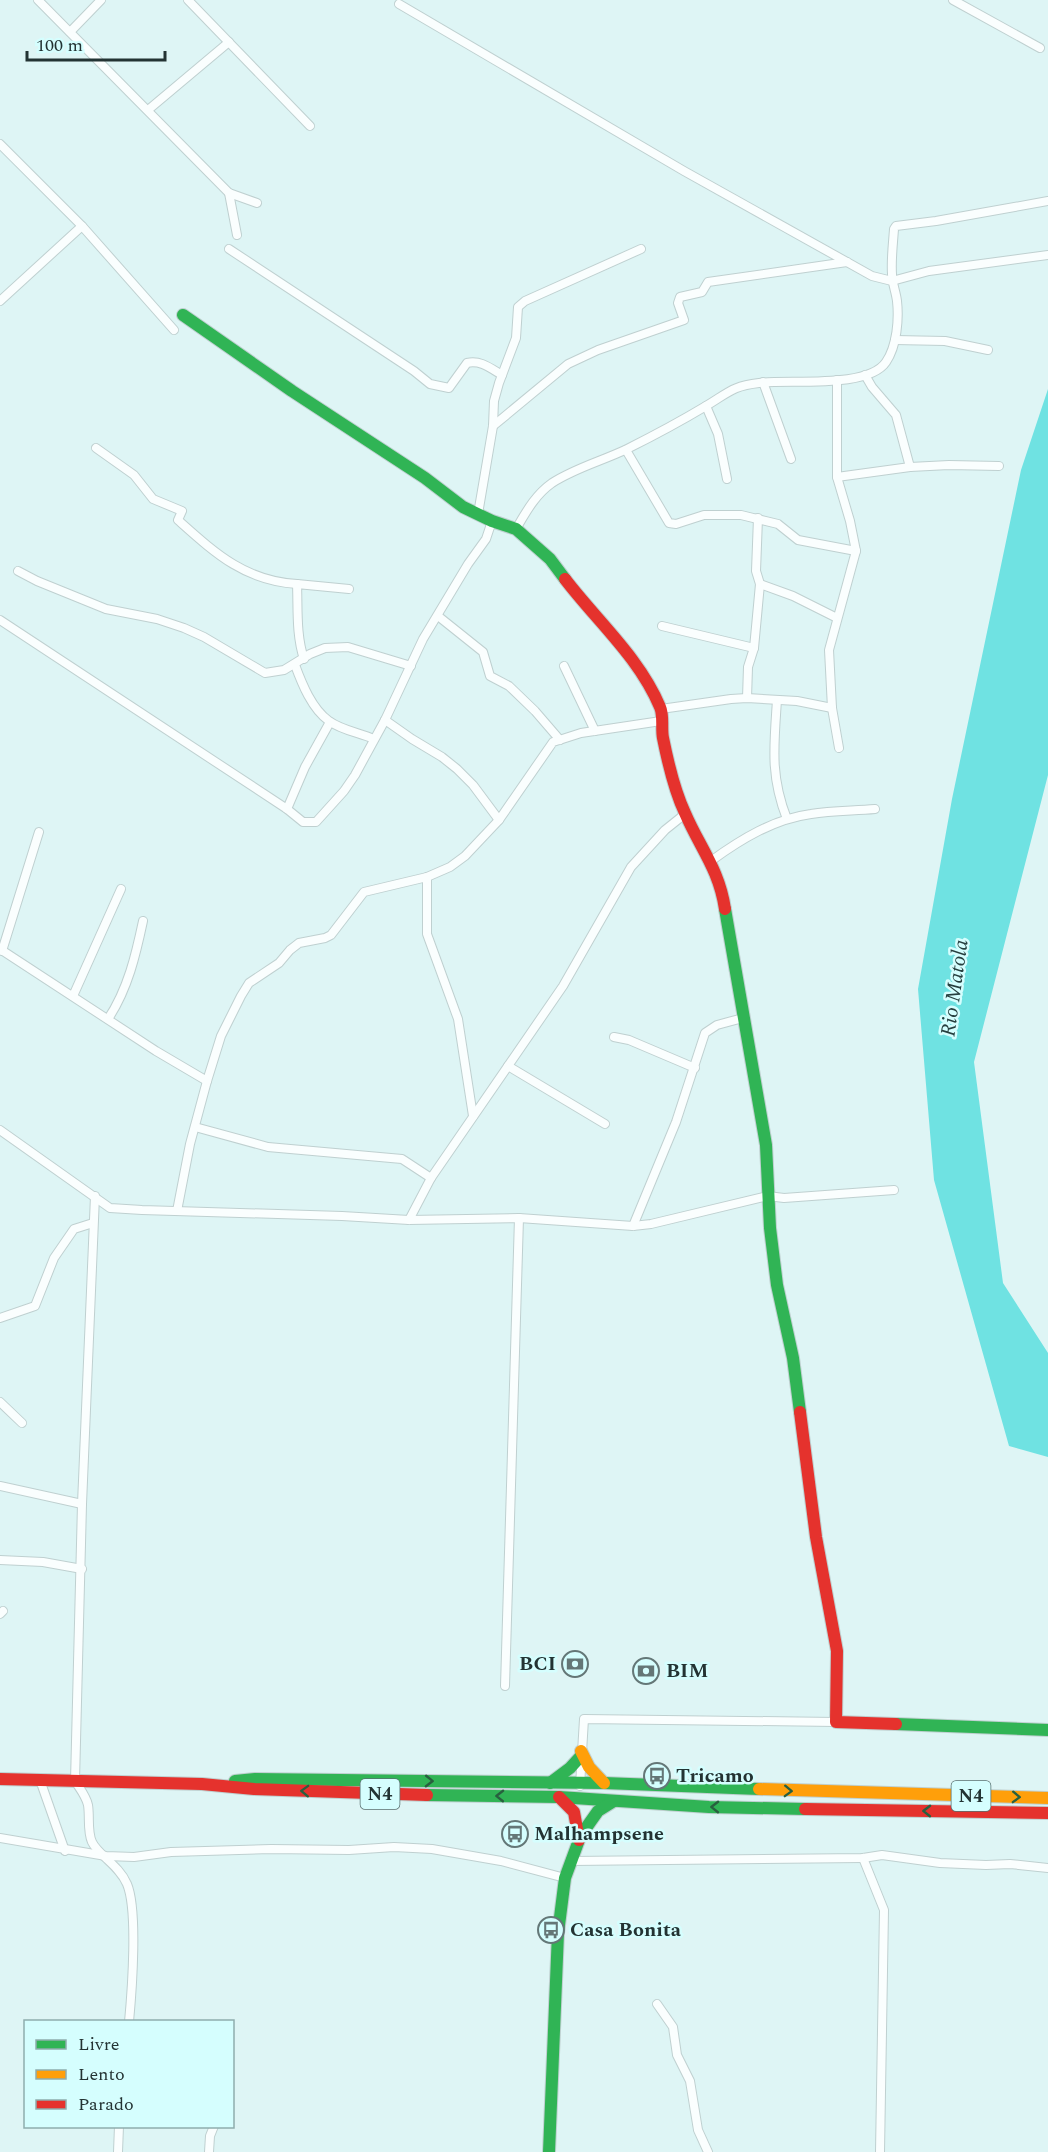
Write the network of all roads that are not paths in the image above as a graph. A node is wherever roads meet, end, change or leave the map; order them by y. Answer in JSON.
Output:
{"nodes":[{"id":1,"x":38,"y":0,"type":"edge"},
{"id":2,"x":101,"y":0,"type":"edge"},
{"id":3,"x":188,"y":0,"type":"edge"},
{"id":4,"x":953,"y":0,"type":"edge"},
{"id":5,"x":399,"y":4,"type":"dead end"},
{"id":6,"x":70,"y":32,"type":"junction"},
{"id":7,"x":229,"y":42,"type":"junction"},
{"id":8,"x":1040,"y":48,"type":"dead end"},
{"id":9,"x":148,"y":110,"type":"junction"},
{"id":10,"x":310,"y":126,"type":"dead end"},
{"id":11,"x":0,"y":144,"type":"edge"},
{"id":12,"x":229,"y":193,"type":"junction"},
{"id":13,"x":1048,"y":201,"type":"edge"},
{"id":14,"x":257,"y":203,"type":"dead end"},
{"id":15,"x":82,"y":226,"type":"junction"},
{"id":16,"x":237,"y":236,"type":"dead end"},
{"id":17,"x":229,"y":249,"type":"dead end"},
{"id":18,"x":641,"y":249,"type":"dead end"},
{"id":19,"x":1048,"y":255,"type":"edge"},
{"id":20,"x":846,"y":262,"type":"junction"},
{"id":21,"x":892,"y":281,"type":"junction"},
{"id":22,"x":0,"y":301,"type":"edge"},
{"id":23,"x":183,"y":315,"type":"dead end"},
{"id":24,"x":174,"y":330,"type":"dead end"},
{"id":25,"x":895,"y":340,"type":"junction"},
{"id":26,"x":988,"y":350,"type":"dead end"},
{"id":27,"x":502,"y":375,"type":"junction"},
{"id":28,"x":865,"y":375,"type":"junction"},
{"id":29,"x":837,"y":380,"type":"junction"},
{"id":30,"x":763,"y":382,"type":"junction"},
{"id":31,"x":706,"y":406,"type":"junction"},
{"id":32,"x":493,"y":426,"type":"junction"},
{"id":33,"x":96,"y":448,"type":"dead end"},
{"id":34,"x":626,"y":450,"type":"junction"},
{"id":35,"x":792,"y":459,"type":"dead end"},
{"id":36,"x":999,"y":466,"type":"dead end"},
{"id":37,"x":910,"y":467,"type":"junction"},
{"id":38,"x":837,"y":477,"type":"junction"},
{"id":39,"x":727,"y":480,"type":"dead end"},
{"id":40,"x":478,"y":514,"type":"junction"},
{"id":41,"x":758,"y":519,"type":"junction"},
{"id":42,"x":492,"y":521,"type":"junction"},
{"id":43,"x":516,"y":529,"type":"junction"},
{"id":44,"x":856,"y":551,"type":"junction"},
{"id":45,"x":18,"y":571,"type":"dead end"},
{"id":46,"x":297,"y":584,"type":"junction"},
{"id":47,"x":760,"y":584,"type":"junction"},
{"id":48,"x":349,"y":589,"type":"dead end"},
{"id":49,"x":438,"y":616,"type":"junction"},
{"id":50,"x":837,"y":618,"type":"junction"},
{"id":51,"x":0,"y":620,"type":"edge"},
{"id":52,"x":662,"y":626,"type":"dead end"},
{"id":53,"x":754,"y":648,"type":"junction"},
{"id":54,"x":304,"y":659,"type":"junction"},
{"id":55,"x":295,"y":664,"type":"junction"},
{"id":56,"x":411,"y":666,"type":"junction"},
{"id":57,"x":564,"y":666,"type":"dead end"},
{"id":58,"x":747,"y":698,"type":"junction"},
{"id":59,"x":777,"y":700,"type":"junction"},
{"id":60,"x":832,"y":708,"type":"junction"},
{"id":61,"x":661,"y":715,"type":"junction"},
{"id":62,"x":385,"y":720,"type":"junction"},
{"id":63,"x":330,"y":722,"type":"junction"},
{"id":64,"x":595,"y":731,"type":"junction"},
{"id":65,"x":374,"y":739,"type":"junction"},
{"id":66,"x":560,"y":740,"type":"junction"},
{"id":67,"x":839,"y":748,"type":"dead end"},
{"id":68,"x":287,"y":809,"type":"junction"},
{"id":69,"x":875,"y":809,"type":"dead end"},
{"id":70,"x":685,"y":814,"type":"junction"},
{"id":71,"x":787,"y":819,"type":"junction"},
{"id":72,"x":499,"y":820,"type":"junction"},
{"id":73,"x":39,"y":832,"type":"dead end"},
{"id":74,"x":711,"y":861,"type":"junction"},
{"id":75,"x":427,"y":877,"type":"junction"},
{"id":76,"x":121,"y":889,"type":"dead end"},
{"id":77,"x":143,"y":921,"type":"dead end"},
{"id":78,"x":1,"y":950,"type":"edge"},
{"id":79,"x":73,"y":996,"type":"junction"},
{"id":80,"x":743,"y":1018,"type":"junction"},
{"id":81,"x":108,"y":1019,"type":"junction"},
{"id":82,"x":614,"y":1037,"type":"dead end"},
{"id":83,"x":508,"y":1066,"type":"junction"},
{"id":84,"x":695,"y":1068,"type":"junction"},
{"id":85,"x":207,"y":1081,"type":"junction"},
{"id":86,"x":473,"y":1116,"type":"junction"},
{"id":87,"x":604,"y":1124,"type":"dead end"},
{"id":88,"x":195,"y":1127,"type":"junction"},
{"id":89,"x":0,"y":1130,"type":"edge"},
{"id":90,"x":431,"y":1178,"type":"junction"},
{"id":91,"x":894,"y":1190,"type":"dead end"},
{"id":92,"x":95,"y":1196,"type":"junction"},
{"id":93,"x":768,"y":1196,"type":"junction"},
{"id":94,"x":177,"y":1211,"type":"junction"},
{"id":95,"x":519,"y":1218,"type":"junction"},
{"id":96,"x":409,"y":1220,"type":"junction"},
{"id":97,"x":93,"y":1223,"type":"junction"},
{"id":98,"x":633,"y":1226,"type":"junction"},
{"id":99,"x":0,"y":1318,"type":"edge"},
{"id":100,"x":0,"y":1402,"type":"edge"},
{"id":101,"x":22,"y":1423,"type":"dead end"},
{"id":102,"x":0,"y":1485,"type":"edge"},
{"id":103,"x":82,"y":1504,"type":"junction"},
{"id":104,"x":0,"y":1560,"type":"edge"},
{"id":105,"x":82,"y":1569,"type":"junction"},
{"id":106,"x":505,"y":1686,"type":"dead end"},
{"id":107,"x":836,"y":1722,"type":"junction"},
{"id":108,"x":1048,"y":1730,"type":"edge"},
{"id":109,"x":581,"y":1754,"type":"junction"},
{"id":110,"x":0,"y":1779,"type":"edge"},
{"id":111,"x":40,"y":1780,"type":"junction"},
{"id":112,"x":75,"y":1781,"type":"junction"},
{"id":113,"x":550,"y":1783,"type":"junction"},
{"id":114,"x":580,"y":1783,"type":"junction"},
{"id":115,"x":604,"y":1783,"type":"junction"},
{"id":116,"x":202,"y":1784,"type":"junction"},
{"id":117,"x":559,"y":1797,"type":"junction"},
{"id":118,"x":1048,"y":1798,"type":"edge"},
{"id":119,"x":579,"y":1799,"type":"junction"},
{"id":120,"x":614,"y":1802,"type":"junction"},
{"id":121,"x":1048,"y":1814,"type":"edge"},
{"id":122,"x":0,"y":1838,"type":"edge"},
{"id":123,"x":579,"y":1840,"type":"junction"},
{"id":124,"x":65,"y":1851,"type":"junction"},
{"id":125,"x":106,"y":1856,"type":"junction"},
{"id":126,"x":863,"y":1858,"type":"junction"},
{"id":127,"x":571,"y":1861,"type":"junction"},
{"id":128,"x":1048,"y":1868,"type":"edge"},
{"id":129,"x":565,"y":1878,"type":"junction"},
{"id":130,"x":657,"y":2004,"type":"dead end"},
{"id":131,"x":129,"y":2020,"type":"edge"},
{"id":132,"x":119,"y":2128,"type":"edge"},
{"id":133,"x":214,"y":2128,"type":"edge"},
{"id":134,"x":118,"y":2152,"type":"edge"},
{"id":135,"x":209,"y":2152,"type":"edge"},
{"id":136,"x":549,"y":2152,"type":"edge"},
{"id":137,"x":708,"y":2152,"type":"edge"},
{"id":138,"x":880,"y":2152,"type":"edge"}],
"edges":[{"from":1,"to":6,"type":"street"},
{"from":2,"to":6,"type":"street"},
{"from":3,"to":7,"type":"street"},
{"from":4,"to":8,"type":"street"},
{"from":5,"to":20,"type":"street"},
{"from":6,"to":9,"type":"street"},
{"from":7,"to":9,"type":"street"},
{"from":7,"to":10,"type":"street"},
{"from":9,"to":12,"type":"street"},
{"from":11,"to":15,"type":"street"},
{"from":12,"to":14,"type":"street"},
{"from":12,"to":16,"type":"street"},
{"from":13,"to":21,"type":"street"},
{"from":15,"to":22,"type":"street"},
{"from":15,"to":24,"type":"street"},
{"from":17,"to":27,"type":"street"},
{"from":18,"to":27,"type":"street"},
{"from":19,"to":21,"type":"street"},
{"from":20,"to":21,"type":"street"},
{"from":20,"to":32,"type":"street"},
{"from":21,"to":25,"type":"street"},
{"from":23,"to":40,"type":"main road"},
{"from":25,"to":26,"type":"street"},
{"from":25,"to":28,"type":"street"},
{"from":27,"to":32,"type":"street"},
{"from":28,"to":29,"type":"street"},
{"from":28,"to":37,"type":"street"},
{"from":29,"to":30,"type":"street"},
{"from":29,"to":38,"type":"street"},
{"from":30,"to":31,"type":"street"},
{"from":30,"to":35,"type":"street"},
{"from":31,"to":34,"type":"street"},
{"from":31,"to":39,"type":"street"},
{"from":32,"to":40,"type":"street"},
{"from":33,"to":46,"type":"street"},
{"from":34,"to":41,"type":"street"},
{"from":34,"to":43,"type":"street"},
{"from":36,"to":37,"type":"street"},
{"from":37,"to":38,"type":"street"},
{"from":38,"to":44,"type":"street"},
{"from":40,"to":42,"type":"main road"},
{"from":41,"to":44,"type":"street"},
{"from":41,"to":47,"type":"street"},
{"from":42,"to":43,"type":"main road"},
{"from":42,"to":49,"type":"street"},
{"from":43,"to":61,"type":"main road"},
{"from":44,"to":50,"type":"street"},
{"from":45,"to":55,"type":"street"},
{"from":46,"to":48,"type":"street"},
{"from":46,"to":54,"type":"street"},
{"from":47,"to":50,"type":"street"},
{"from":47,"to":53,"type":"street"},
{"from":49,"to":56,"type":"street"},
{"from":49,"to":66,"type":"street"},
{"from":50,"to":60,"type":"street"},
{"from":51,"to":68,"type":"street"},
{"from":52,"to":53,"type":"street"},
{"from":53,"to":58,"type":"street"},
{"from":54,"to":55,"type":"street"},
{"from":54,"to":56,"type":"street"},
{"from":55,"to":63,"type":"street"},
{"from":56,"to":62,"type":"street"},
{"from":57,"to":64,"type":"street"},
{"from":58,"to":59,"type":"street"},
{"from":58,"to":61,"type":"street"},
{"from":59,"to":60,"type":"street"},
{"from":59,"to":71,"type":"street"},
{"from":60,"to":67,"type":"street"},
{"from":61,"to":64,"type":"street"},
{"from":61,"to":70,"type":"main road"},
{"from":62,"to":65,"type":"street"},
{"from":62,"to":72,"type":"street"},
{"from":63,"to":65,"type":"street"},
{"from":63,"to":68,"type":"street"},
{"from":64,"to":66,"type":"street"},
{"from":65,"to":68,"type":"street"},
{"from":66,"to":72,"type":"street"},
{"from":69,"to":71,"type":"street"},
{"from":70,"to":74,"type":"main road"},
{"from":70,"to":83,"type":"street"},
{"from":71,"to":74,"type":"street"},
{"from":72,"to":75,"type":"street"},
{"from":73,"to":78,"type":"street"},
{"from":74,"to":80,"type":"main road"},
{"from":75,"to":85,"type":"street"},
{"from":75,"to":86,"type":"street"},
{"from":76,"to":79,"type":"street"},
{"from":77,"to":81,"type":"street"},
{"from":78,"to":79,"type":"street"},
{"from":79,"to":81,"type":"street"},
{"from":80,"to":84,"type":"street"},
{"from":80,"to":93,"type":"main road"},
{"from":81,"to":85,"type":"street"},
{"from":82,"to":84,"type":"street"},
{"from":83,"to":86,"type":"street"},
{"from":83,"to":87,"type":"street"},
{"from":84,"to":98,"type":"street"},
{"from":85,"to":88,"type":"street"},
{"from":86,"to":90,"type":"street"},
{"from":88,"to":90,"type":"street"},
{"from":88,"to":94,"type":"street"},
{"from":89,"to":92,"type":"street"},
{"from":90,"to":96,"type":"street"},
{"from":91,"to":93,"type":"street"},
{"from":92,"to":94,"type":"street"},
{"from":92,"to":97,"type":"street"},
{"from":93,"to":98,"type":"street"},
{"from":93,"to":107,"type":"main road"},
{"from":94,"to":96,"type":"street"},
{"from":95,"to":96,"type":"street"},
{"from":95,"to":98,"type":"street"},
{"from":95,"to":106,"type":"street"},
{"from":97,"to":99,"type":"street"},
{"from":97,"to":103,"type":"street"},
{"from":100,"to":101,"type":"street"},
{"from":102,"to":103,"type":"street"},
{"from":103,"to":105,"type":"street"},
{"from":104,"to":105,"type":"street"},
{"from":105,"to":112,"type":"street"},
{"from":107,"to":108,"type":"main road"},
{"from":107,"to":109,"type":"street"},
{"from":109,"to":113,"type":"main road"},
{"from":109,"to":114,"type":"street"},
{"from":109,"to":115,"type":"main road"},
{"from":110,"to":111,"type":"main road","number":"N4"},
{"from":111,"to":112,"type":"main road","number":"N4"},
{"from":111,"to":124,"type":"street"},
{"from":112,"to":116,"type":"main road","number":"N4"},
{"from":112,"to":125,"type":"street"},
{"from":113,"to":114,"type":"main road","number":"N4"},
{"from":116,"to":113,"type":"main road","number":"N4","one_way":true},
{"from":114,"to":115,"type":"main road","number":"N4"},
{"from":114,"to":119,"type":"street"},
{"from":115,"to":118,"type":"main road","number":"N4","one_way":true},
{"from":117,"to":116,"type":"main road","number":"N4","one_way":true},
{"from":117,"to":119,"type":"main road","number":"N4"},
{"from":117,"to":123,"type":"main road"},
{"from":119,"to":120,"type":"main road","number":"N4"},
{"from":121,"to":120,"type":"main road","number":"N4","one_way":true},
{"from":120,"to":123,"type":"main road"},
{"from":122,"to":124,"type":"street"},
{"from":123,"to":127,"type":"main road"},
{"from":124,"to":125,"type":"street"},
{"from":125,"to":129,"type":"street"},
{"from":125,"to":131,"type":"street"},
{"from":126,"to":127,"type":"street"},
{"from":126,"to":128,"type":"street"},
{"from":126,"to":138,"type":"street"},
{"from":127,"to":129,"type":"main road"},
{"from":129,"to":136,"type":"main road"},
{"from":130,"to":137,"type":"street"},
{"from":132,"to":134,"type":"street"},
{"from":133,"to":135,"type":"street"}]}
